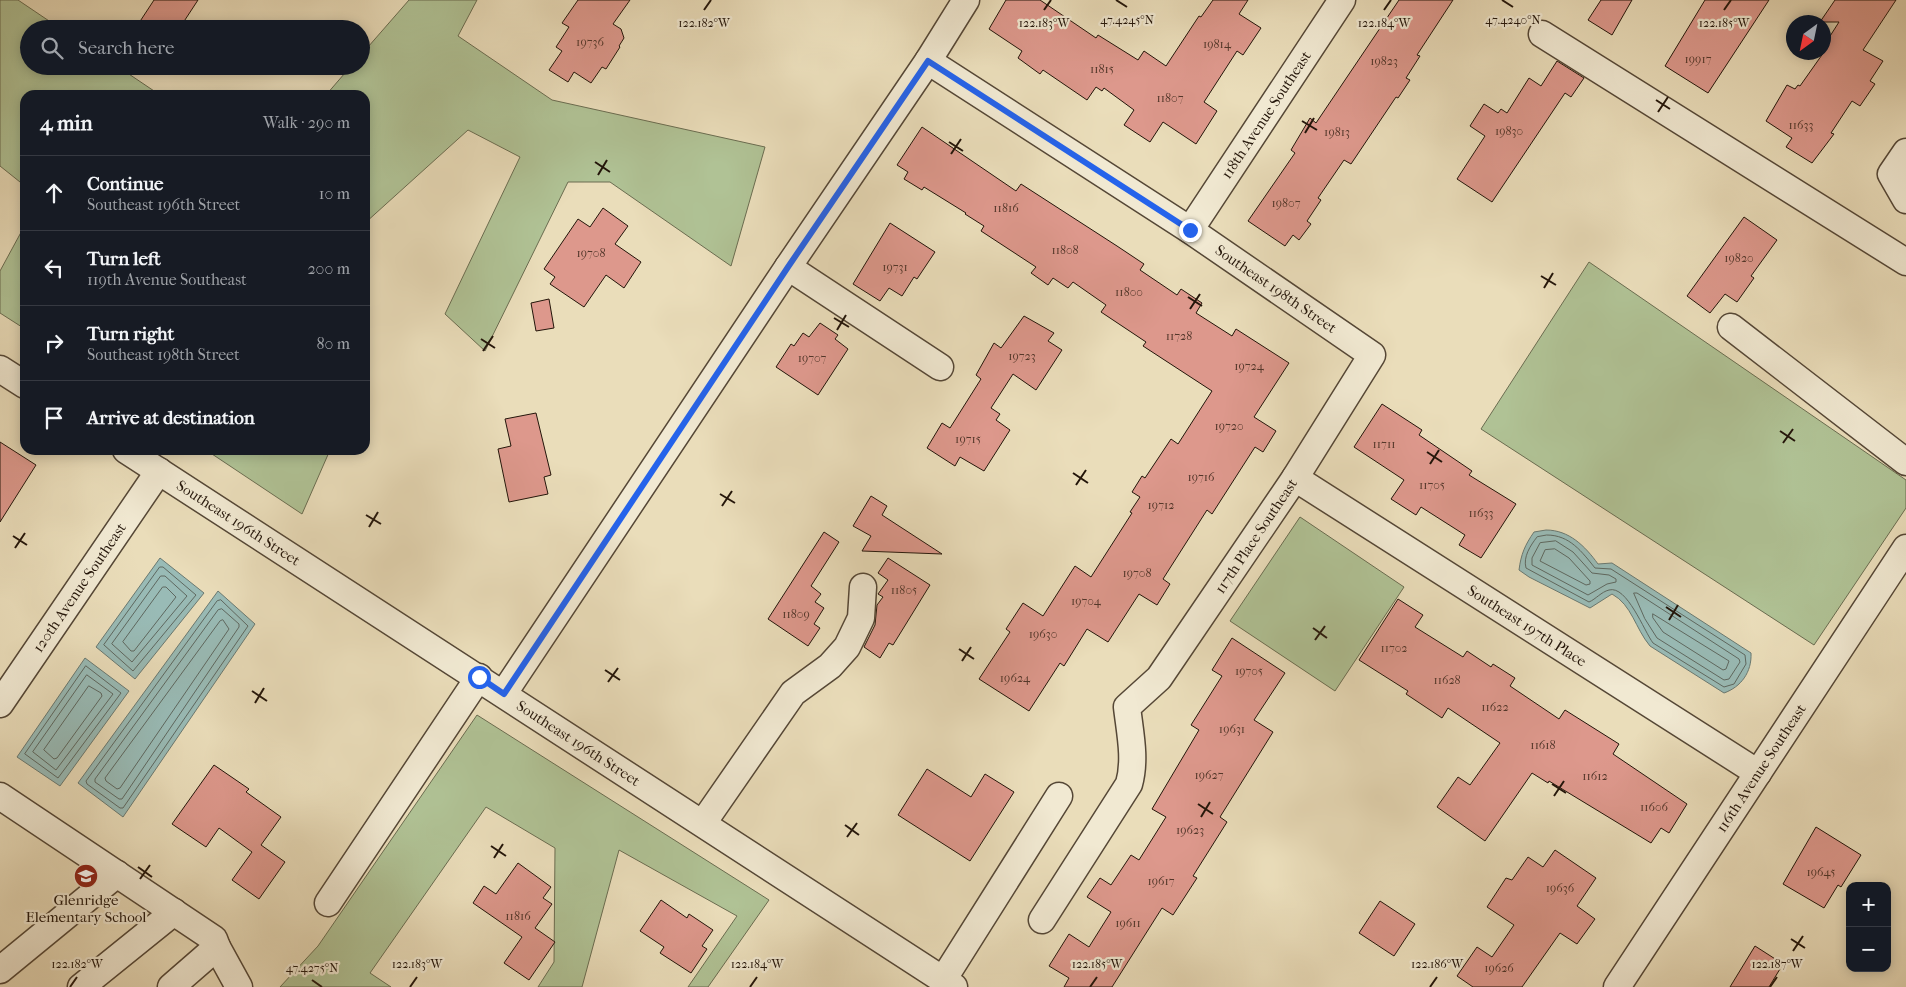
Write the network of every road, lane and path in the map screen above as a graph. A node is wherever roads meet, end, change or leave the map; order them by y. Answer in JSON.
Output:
{"nodes":[{"id":1,"x":966,"y":0,"type":"edge"},
{"id":2,"x":1342,"y":0,"type":"edge"},
{"id":3,"x":1542,"y":34,"type":"dead end"},
{"id":4,"x":928,"y":61,"type":"junction"},
{"id":5,"x":1906,"y":152,"type":"edge"},
{"id":6,"x":1906,"y":200,"type":"edge"},
{"id":7,"x":1190,"y":230,"type":"junction"},
{"id":8,"x":1906,"y":262,"type":"edge"},
{"id":9,"x":788,"y":267,"type":"junction"},
{"id":10,"x":1731,"y":327,"type":"dead end"},
{"id":11,"x":1372,"y":355,"type":"joint"},
{"id":12,"x":940,"y":367,"type":"dead end"},
{"id":13,"x":0,"y":369,"type":"edge"},
{"id":14,"x":20,"y":382,"type":"edge"},
{"id":15,"x":134,"y":455,"type":"edge"},
{"id":16,"x":1906,"y":462,"type":"edge"},
{"id":17,"x":159,"y":471,"type":"junction"},
{"id":18,"x":1296,"y":478,"type":"junction"},
{"id":19,"x":1906,"y":548,"type":"edge"},
{"id":20,"x":862,"y":587,"type":"dead end"},
{"id":21,"x":479,"y":677,"type":"junction"},
{"id":22,"x":504,"y":694,"type":"junction"},
{"id":23,"x":0,"y":704,"type":"edge"},
{"id":24,"x":1758,"y":773,"type":"junction"},
{"id":25,"x":0,"y":796,"type":"edge"},
{"id":26,"x":1059,"y":796,"type":"dead end"},
{"id":27,"x":703,"y":823,"type":"junction"},
{"id":28,"x":117,"y":874,"type":"junction"},
{"id":29,"x":328,"y":903,"type":"dead end"},
{"id":30,"x":174,"y":912,"type":"junction"},
{"id":31,"x":1042,"y":920,"type":"dead end"},
{"id":32,"x":217,"y":947,"type":"junction"},
{"id":33,"x":0,"y":970,"type":"edge"},
{"id":34,"x":948,"y":983,"type":"edge"},
{"id":35,"x":81,"y":987,"type":"edge"},
{"id":36,"x":171,"y":987,"type":"edge"},
{"id":37,"x":239,"y":987,"type":"edge"},
{"id":38,"x":1617,"y":987,"type":"edge"}],
"edges":[{"from":1,"to":4,"type":"street"},
{"from":2,"to":7,"type":"street","name":"118th Avenue Southeast"},
{"from":3,"to":8,"type":"street"},
{"from":4,"to":7,"type":"street","name":"Southeast 198th Street"},
{"from":4,"to":9,"type":"street"},
{"from":5,"to":6,"type":"street"},
{"from":7,"to":11,"type":"street","name":"Southeast 198th Street"},
{"from":9,"to":12,"type":"street"},
{"from":9,"to":22,"type":"street"},
{"from":10,"to":16,"type":"street"},
{"from":11,"to":18,"type":"street","name":"117th Place Southeast"},
{"from":13,"to":14,"type":"street"},
{"from":15,"to":17,"type":"street","name":"Southeast 196th Street"},
{"from":17,"to":21,"type":"street","name":"Southeast 196th Street"},
{"from":17,"to":23,"type":"street","name":"120th Avenue Southeast"},
{"from":18,"to":24,"type":"street","name":"Southeast 197th Place"},
{"from":18,"to":31,"type":"street","name":"117th Place Southeast"},
{"from":19,"to":24,"type":"street","name":"116th Avenue Southeast"},
{"from":20,"to":27,"type":"street"},
{"from":21,"to":22,"type":"street","name":"Southeast 196th Street"},
{"from":21,"to":29,"type":"street"},
{"from":22,"to":27,"type":"street","name":"Southeast 196th Street"},
{"from":24,"to":38,"type":"street","name":"116th Avenue Southeast"},
{"from":25,"to":28,"type":"street"},
{"from":26,"to":34,"type":"street"},
{"from":27,"to":34,"type":"street","name":"Southeast 196th Street"},
{"from":28,"to":30,"type":"street"},
{"from":28,"to":33,"type":"street"},
{"from":30,"to":32,"type":"street"},
{"from":30,"to":35,"type":"street"},
{"from":32,"to":36,"type":"street"},
{"from":32,"to":37,"type":"street"}]}
